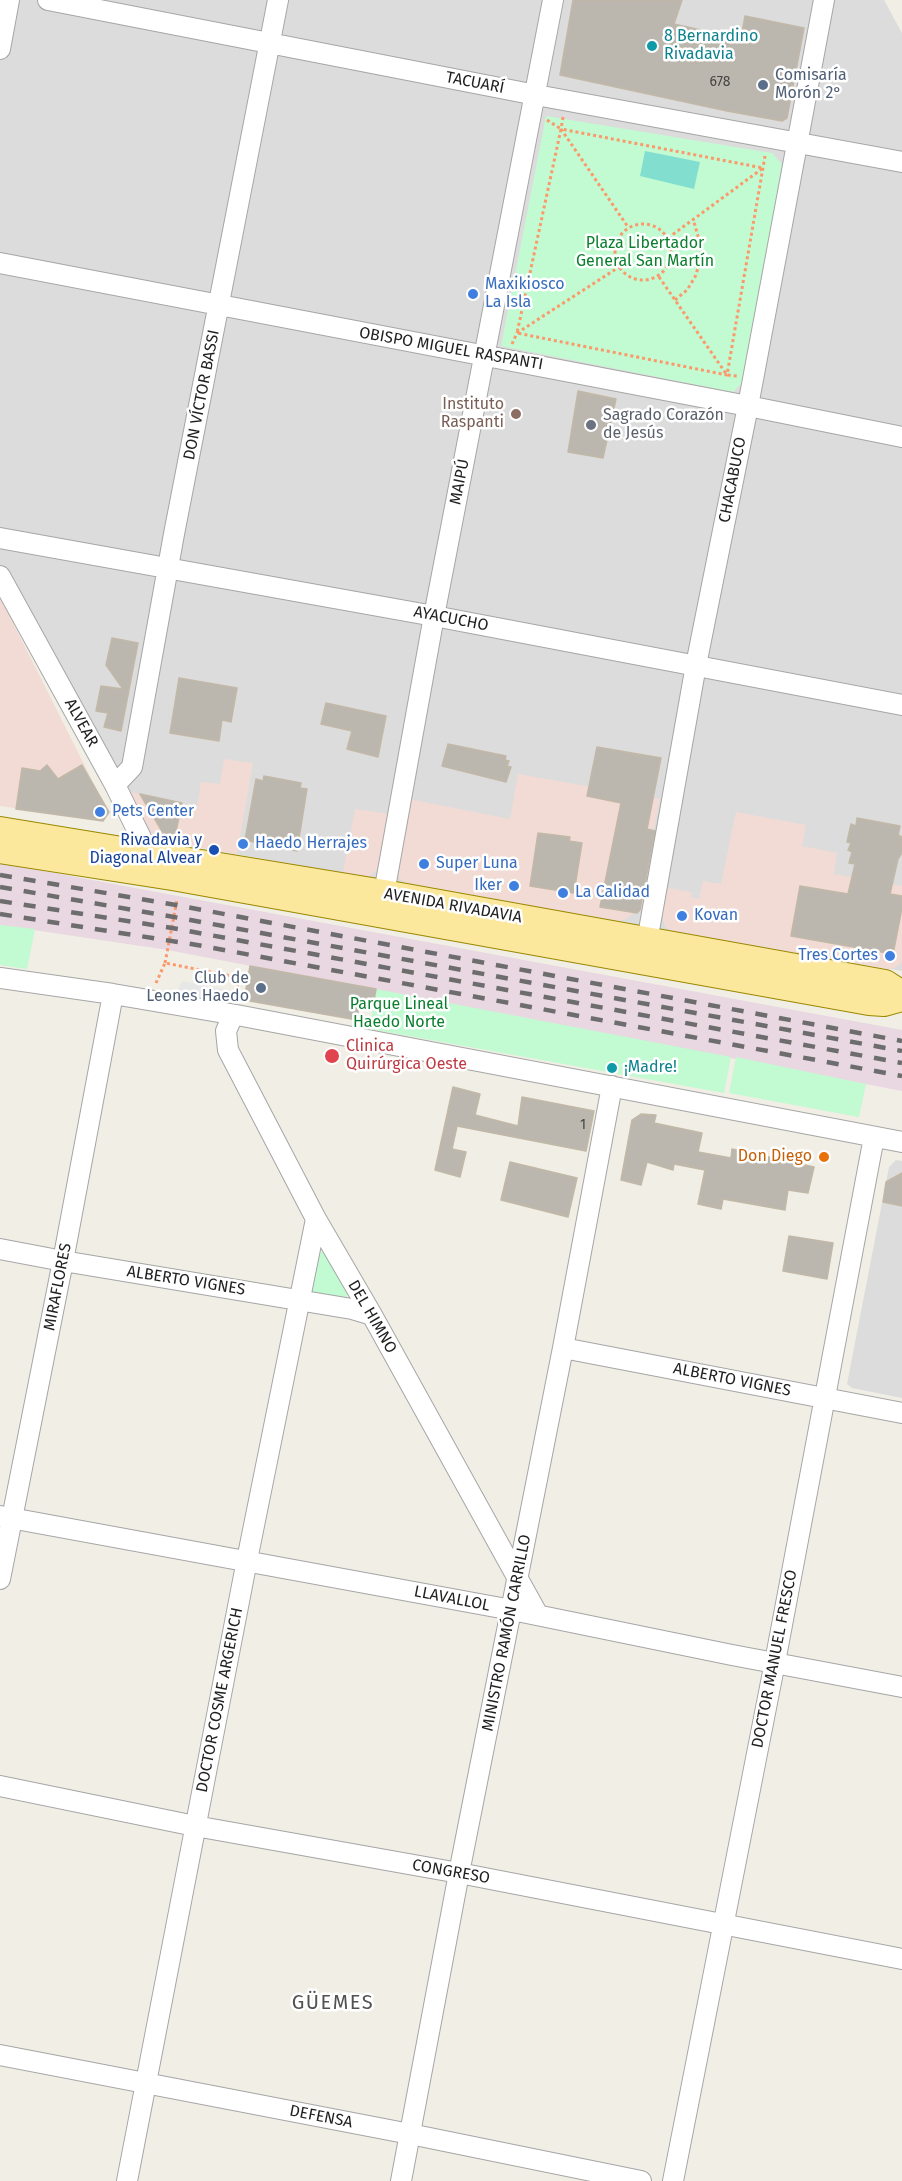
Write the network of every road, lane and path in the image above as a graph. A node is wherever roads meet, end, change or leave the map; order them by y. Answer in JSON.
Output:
{"nodes":[{"id":1,"x":9,"y":0,"type":"edge"},
{"id":2,"x":48,"y":0,"type":"edge"},
{"id":3,"x":279,"y":0,"type":"edge"},
{"id":4,"x":553,"y":0,"type":"edge"},
{"id":5,"x":824,"y":0,"type":"edge"},
{"id":6,"x":270,"y":44,"type":"junction"},
{"id":7,"x":0,"y":49,"type":"edge"},
{"id":8,"x":536,"y":95,"type":"junction"},
{"id":9,"x":566,"y":100,"type":"junction"},
{"id":10,"x":561,"y":129,"type":"junction"},
{"id":11,"x":797,"y":141,"type":"junction"},
{"id":12,"x":902,"y":162,"type":"edge"},
{"id":13,"x":763,"y":168,"type":"junction"},
{"id":14,"x":693,"y":219,"type":"junction"},
{"id":15,"x":628,"y":228,"type":"junction"},
{"id":16,"x":668,"y":238,"type":"junction"},
{"id":17,"x":0,"y":263,"type":"edge"},
{"id":18,"x":619,"y":267,"type":"junction"},
{"id":19,"x":658,"y":277,"type":"junction"},
{"id":20,"x":675,"y":300,"type":"junction"},
{"id":21,"x":219,"y":306,"type":"junction"},
{"id":22,"x":517,"y":333,"type":"junction"},
{"id":23,"x":484,"y":356,"type":"junction"},
{"id":24,"x":508,"y":360,"type":"junction"},
{"id":25,"x":728,"y":375,"type":"junction"},
{"id":26,"x":753,"y":380,"type":"junction"},
{"id":27,"x":748,"y":406,"type":"junction"},
{"id":28,"x":902,"y":437,"type":"edge"},
{"id":29,"x":0,"y":538,"type":"edge"},
{"id":30,"x":168,"y":568,"type":"junction"},
{"id":31,"x":0,"y":576,"type":"edge"},
{"id":32,"x":434,"y":616,"type":"junction"},
{"id":33,"x":696,"y":665,"type":"junction"},
{"id":34,"x":902,"y":705,"type":"edge"},
{"id":35,"x":116,"y":784,"type":"junction"},
{"id":36,"x":0,"y":830,"type":"edge"},
{"id":37,"x":0,"y":850,"type":"edge"},
{"id":38,"x":148,"y":864,"type":"junction"},
{"id":39,"x":178,"y":893,"type":"dead end"},
{"id":40,"x":384,"y":893,"type":"junction"},
{"id":41,"x":645,"y":950,"type":"junction"},
{"id":42,"x":165,"y":963,"type":"junction"},
{"id":43,"x":0,"y":978,"type":"edge"},
{"id":44,"x":156,"y":984,"type":"dead end"},
{"id":45,"x":113,"y":994,"type":"junction"},
{"id":46,"x":902,"y":996,"type":"edge"},
{"id":47,"x":237,"y":1016,"type":"junction"},
{"id":48,"x":612,"y":1086,"type":"junction"},
{"id":49,"x":874,"y":1137,"type":"junction"},
{"id":50,"x":902,"y":1142,"type":"edge"},
{"id":51,"x":316,"y":1220,"type":"junction"},
{"id":52,"x":0,"y":1249,"type":"edge"},
{"id":53,"x":63,"y":1261,"type":"junction"},
{"id":54,"x":300,"y":1300,"type":"junction"},
{"id":55,"x":372,"y":1315,"type":"junction"},
{"id":56,"x":563,"y":1348,"type":"junction"},
{"id":57,"x":824,"y":1397,"type":"junction"},
{"id":58,"x":902,"y":1413,"type":"edge"},
{"id":59,"x":6,"y":1517,"type":"edge"},
{"id":60,"x":247,"y":1560,"type":"junction"},
{"id":61,"x":518,"y":1578,"type":"junction"},
{"id":62,"x":0,"y":1579,"type":"edge"},
{"id":63,"x":512,"y":1610,"type":"junction"},
{"id":64,"x":538,"y":1615,"type":"junction"},
{"id":65,"x":775,"y":1662,"type":"junction"},
{"id":66,"x":902,"y":1687,"type":"edge"},
{"id":67,"x":0,"y":1786,"type":"edge"},
{"id":68,"x":195,"y":1826,"type":"junction"},
{"id":69,"x":459,"y":1873,"type":"junction"},
{"id":70,"x":723,"y":1924,"type":"junction"},
{"id":71,"x":902,"y":1959,"type":"edge"},
{"id":72,"x":0,"y":2055,"type":"edge"},
{"id":73,"x":145,"y":2085,"type":"junction"},
{"id":74,"x":410,"y":2134,"type":"junction"},
{"id":75,"x":127,"y":2181,"type":"edge"},
{"id":76,"x":402,"y":2181,"type":"edge"},
{"id":77,"x":641,"y":2181,"type":"edge"},
{"id":78,"x":674,"y":2181,"type":"edge"}],
"edges":[{"from":1,"to":7,"type":"street"},
{"from":2,"to":6,"type":"street","name":"TACUARÍ"},
{"from":3,"to":6,"type":"street","name":"DON VÍCTOR BASSI"},
{"from":4,"to":8,"type":"street","name":"MAIPÚ"},
{"from":5,"to":11,"type":"street","name":"CHACABUCO"},
{"from":6,"to":8,"type":"street","name":"TACUARÍ"},
{"from":6,"to":21,"type":"street","name":"DON VÍCTOR BASSI"},
{"from":8,"to":9,"type":"street","name":"TACUARÍ"},
{"from":8,"to":23,"type":"street","name":"MAIPÚ"},
{"from":9,"to":10,"type":"path"},
{"from":9,"to":11,"type":"street","name":"TACUARÍ"},
{"from":10,"to":13,"type":"path"},
{"from":10,"to":15,"type":"path"},
{"from":10,"to":22,"type":"path"},
{"from":11,"to":12,"type":"street","name":"TACUARÍ"},
{"from":11,"to":26,"type":"street","name":"CHACABUCO"},
{"from":13,"to":14,"type":"path"},
{"from":13,"to":25,"type":"path"},
{"from":14,"to":16,"type":"path"},
{"from":14,"to":20,"type":"path"},
{"from":15,"to":16,"type":"path"},
{"from":15,"to":18,"type":"path"},
{"from":16,"to":19,"type":"path"},
{"from":17,"to":21,"type":"street","name":"OBISPO MIGUEL RASPANTI"},
{"from":18,"to":19,"type":"path"},
{"from":18,"to":22,"type":"path"},
{"from":19,"to":20,"type":"path"},
{"from":20,"to":25,"type":"path"},
{"from":21,"to":23,"type":"street","name":"OBISPO MIGUEL RASPANTI"},
{"from":21,"to":30,"type":"street","name":"DON VÍCTOR BASSI"},
{"from":22,"to":24,"type":"path"},
{"from":22,"to":25,"type":"path"},
{"from":23,"to":24,"type":"street","name":"OBISPO MIGUEL RASPANTI"},
{"from":23,"to":32,"type":"street","name":"MAIPÚ"},
{"from":24,"to":27,"type":"street","name":"OBISPO MIGUEL RASPANTI"},
{"from":25,"to":26,"type":"path"},
{"from":26,"to":27,"type":"street","name":"CHACABUCO"},
{"from":27,"to":28,"type":"street","name":"OBISPO MIGUEL RASPANTI"},
{"from":27,"to":33,"type":"street","name":"CHACABUCO"},
{"from":29,"to":30,"type":"street","name":"AYACUCHO"},
{"from":30,"to":32,"type":"street","name":"AYACUCHO"},
{"from":30,"to":35,"type":"street","name":"DON VÍCTOR BASSI"},
{"from":31,"to":35,"type":"street","name":"ALVEAR"},
{"from":32,"to":33,"type":"street","name":"AYACUCHO"},
{"from":32,"to":40,"type":"street","name":"MAIPÚ"},
{"from":33,"to":34,"type":"street","name":"AYACUCHO"},
{"from":33,"to":41,"type":"street","name":"CHACABUCO"},
{"from":35,"to":38,"type":"street","name":"ALVEAR"},
{"from":36,"to":38,"type":"main road","name":"AVENIDA RIVADAVIA"},
{"from":37,"to":38,"type":"main road","name":"AVENIDA RIVADAVIA"},
{"from":38,"to":40,"type":"main road","name":"AVENIDA RIVADAVIA"},
{"from":38,"to":41,"type":"main road","name":"AVENIDA RIVADAVIA"},
{"from":39,"to":42,"type":"path"},
{"from":40,"to":41,"type":"main road","name":"AVENIDA RIVADAVIA"},
{"from":41,"to":46,"type":"main road","name":"AVENIDA RIVADAVIA"},
{"from":42,"to":44,"type":"path"},
{"from":42,"to":47,"type":"path"},
{"from":43,"to":45,"type":"street"},
{"from":45,"to":47,"type":"street"},
{"from":45,"to":53,"type":"street","name":"MIRAFLORES"},
{"from":47,"to":48,"type":"street"},
{"from":47,"to":51,"type":"street","name":"DEL HIMNO"},
{"from":48,"to":49,"type":"street"},
{"from":48,"to":56,"type":"street","name":"MINISTRO RAMÓN CARRILLO"},
{"from":49,"to":50,"type":"street"},
{"from":49,"to":57,"type":"street","name":"DOCTOR MANUEL FRESCO"},
{"from":51,"to":54,"type":"street","name":"DOCTOR COSME ARGERICH"},
{"from":51,"to":55,"type":"street","name":"DEL HIMNO"},
{"from":52,"to":53,"type":"street","name":"ALBERTO VIGNES"},
{"from":53,"to":54,"type":"street","name":"ALBERTO VIGNES"},
{"from":53,"to":59,"type":"street","name":"MIRAFLORES"},
{"from":54,"to":55,"type":"street","name":"ALBERTO VIGNES"},
{"from":54,"to":60,"type":"street","name":"DOCTOR COSME ARGERICH"},
{"from":55,"to":61,"type":"street","name":"DEL HIMNO"},
{"from":56,"to":57,"type":"street","name":"ALBERTO VIGNES"},
{"from":56,"to":61,"type":"street","name":"MINISTRO RAMÓN CARRILLO"},
{"from":57,"to":58,"type":"street","name":"ALBERTO VIGNES"},
{"from":57,"to":65,"type":"street","name":"DOCTOR MANUEL FRESCO"},
{"from":59,"to":60,"type":"street","name":"LLAVALLOL"},
{"from":59,"to":62,"type":"street","name":"MIRAFLORES"},
{"from":60,"to":63,"type":"street","name":"LLAVALLOL"},
{"from":60,"to":68,"type":"street","name":"DOCTOR COSME ARGERICH"},
{"from":61,"to":63,"type":"street","name":"MINISTRO RAMÓN CARRILLO"},
{"from":61,"to":64,"type":"street","name":"DEL HIMNO"},
{"from":63,"to":64,"type":"street","name":"LLAVALLOL"},
{"from":63,"to":69,"type":"street","name":"MINISTRO RAMÓN CARRILLO"},
{"from":64,"to":65,"type":"street","name":"LLAVALLOL"},
{"from":65,"to":66,"type":"street","name":"LLAVALLOL"},
{"from":65,"to":70,"type":"street","name":"DOCTOR MANUEL FRESCO"},
{"from":67,"to":68,"type":"street","name":"CONGRESO"},
{"from":68,"to":69,"type":"street","name":"CONGRESO"},
{"from":68,"to":73,"type":"street","name":"DOCTOR COSME ARGERICH"},
{"from":69,"to":70,"type":"street","name":"CONGRESO"},
{"from":69,"to":74,"type":"street","name":"MINISTRO RAMÓN CARRILLO"},
{"from":70,"to":71,"type":"street","name":"CONGRESO"},
{"from":70,"to":78,"type":"street","name":"DOCTOR MANUEL FRESCO"},
{"from":72,"to":73,"type":"street","name":"DEFENSA"},
{"from":73,"to":74,"type":"street","name":"DEFENSA"},
{"from":73,"to":75,"type":"street","name":"DOCTOR COSME ARGERICH"},
{"from":74,"to":76,"type":"street","name":"MINISTRO RAMÓN CARRILLO"},
{"from":74,"to":77,"type":"street","name":"DEFENSA"}]}
